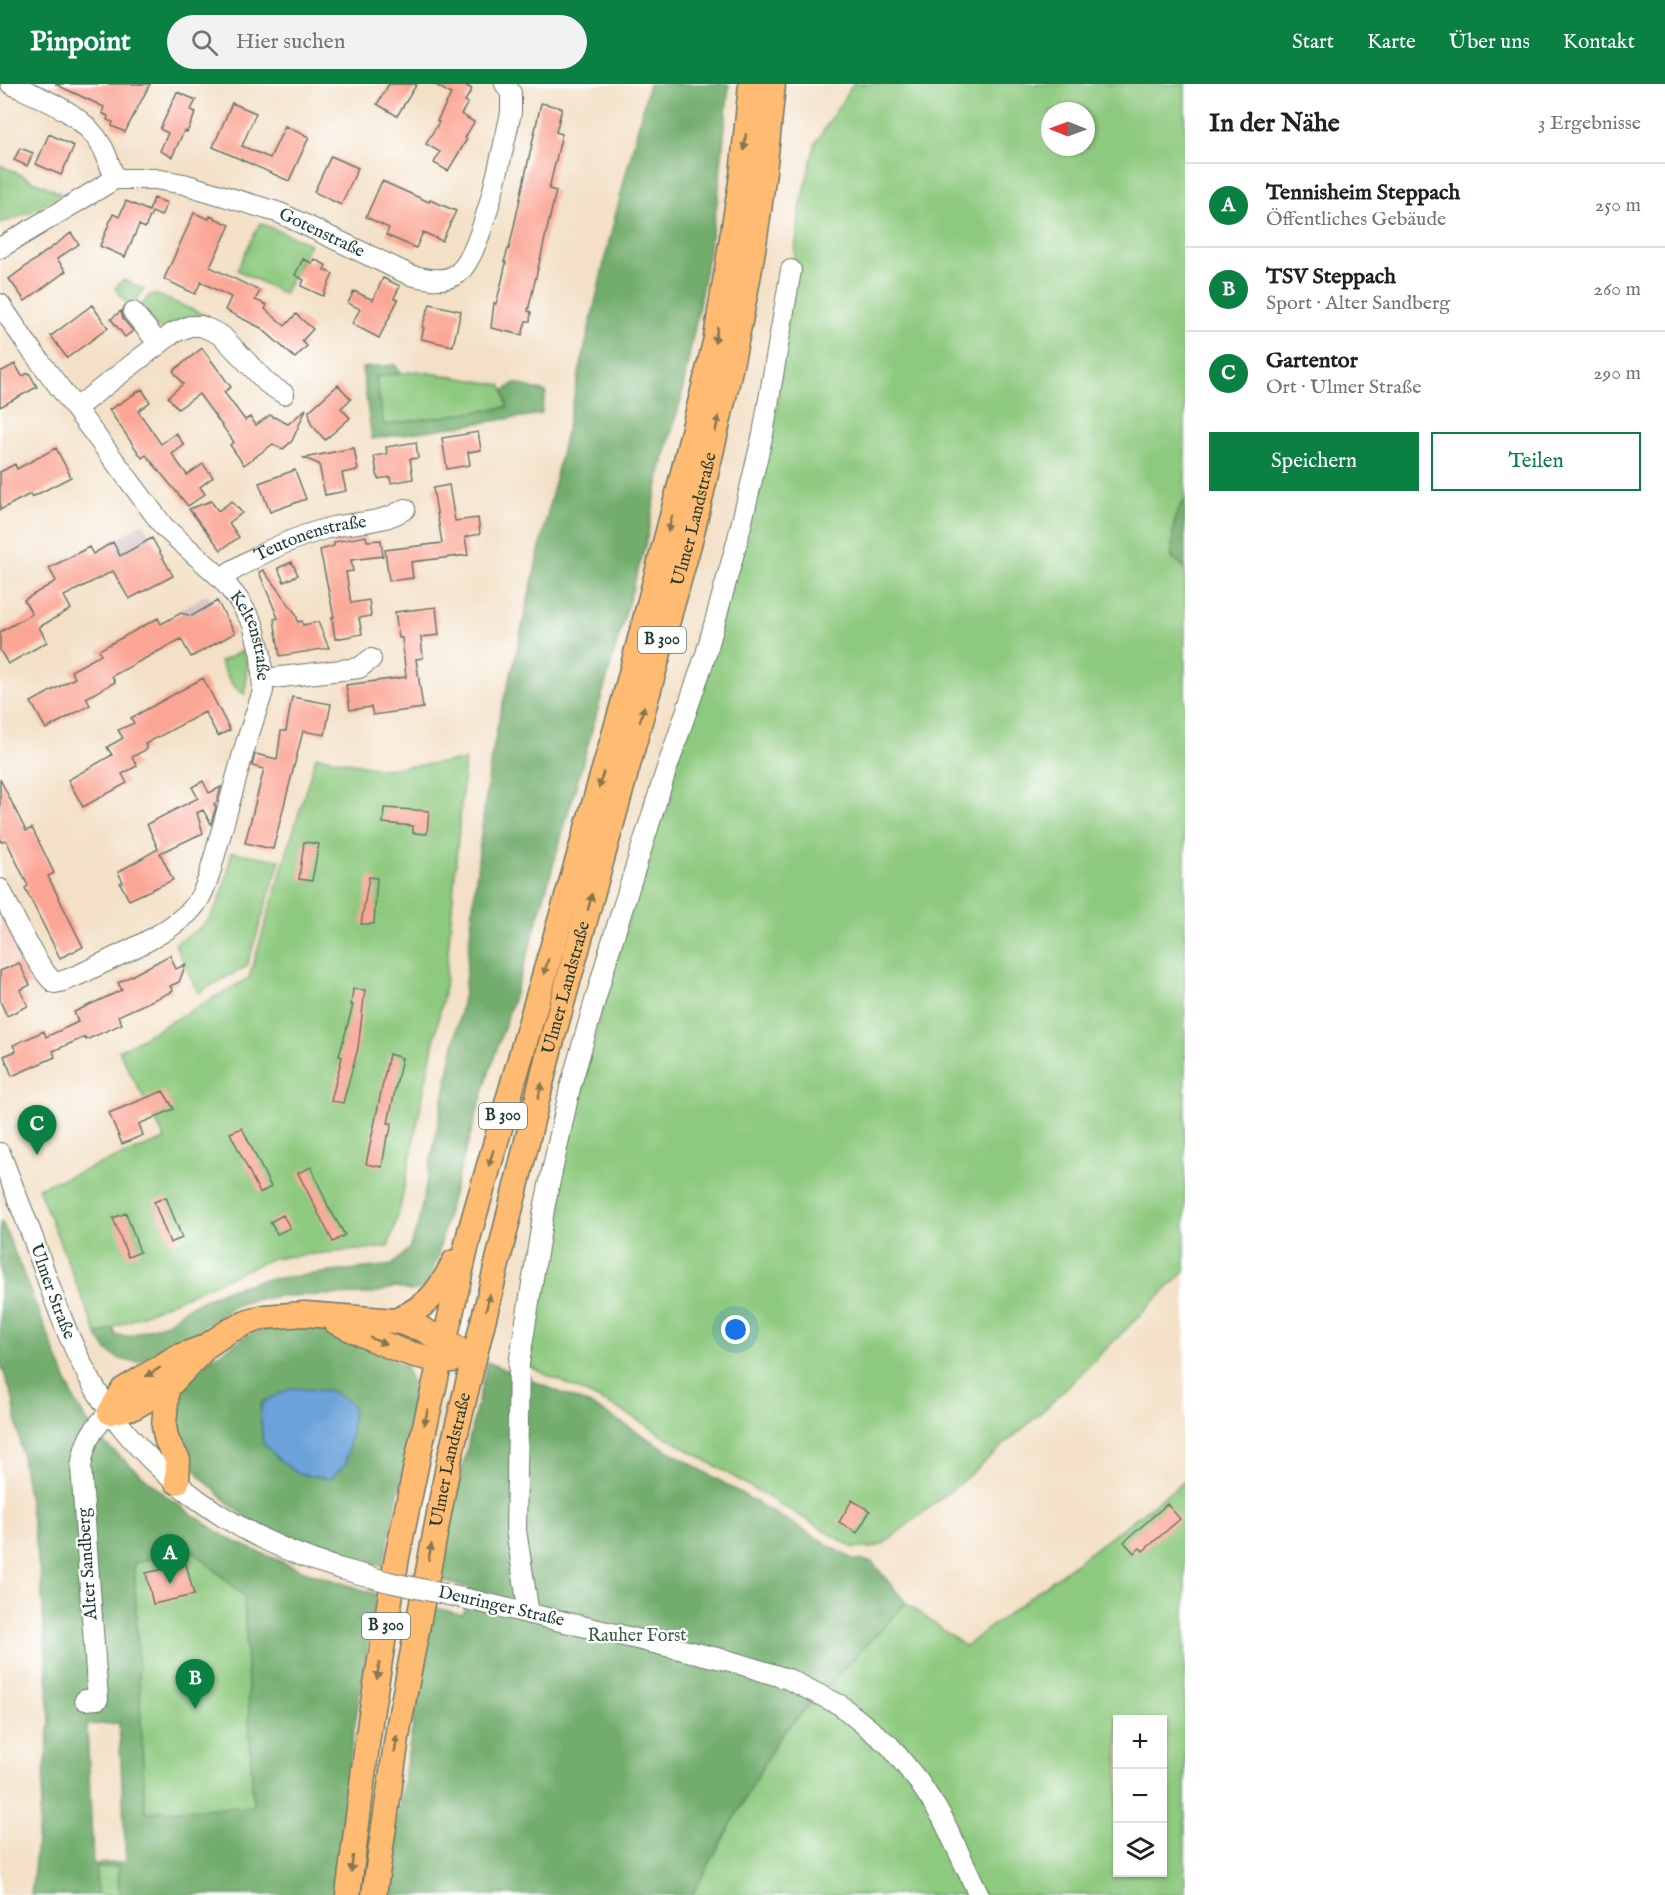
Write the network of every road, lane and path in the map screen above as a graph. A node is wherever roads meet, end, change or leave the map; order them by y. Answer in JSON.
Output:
{"nodes":[{"id":1,"x":11,"y":84,"type":"edge"},
{"id":2,"x":505,"y":84,"type":"edge"},
{"id":3,"x":751,"y":84,"type":"edge"},
{"id":4,"x":773,"y":84,"type":"edge"},
{"id":5,"x":115,"y":179,"type":"junction"},
{"id":6,"x":0,"y":248,"type":"edge"},
{"id":7,"x":791,"y":270,"type":"dead end"},
{"id":8,"x":0,"y":304,"type":"edge"},
{"id":9,"x":133,"y":312,"type":"dead end"},
{"id":10,"x":159,"y":344,"type":"junction"},
{"id":11,"x":284,"y":394,"type":"dead end"},
{"id":12,"x":76,"y":408,"type":"junction"},
{"id":13,"x":405,"y":509,"type":"dead end"},
{"id":14,"x":221,"y":578,"type":"junction"},
{"id":15,"x":371,"y":658,"type":"dead end"},
{"id":16,"x":264,"y":679,"type":"junction"},
{"id":17,"x":0,"y":889,"type":"edge"},
{"id":18,"x":0,"y":1153,"type":"edge"},
{"id":19,"x":470,"y":1231,"type":"junction"},
{"id":20,"x":324,"y":1317,"type":"junction"},
{"id":21,"x":396,"y":1321,"type":"junction"},
{"id":22,"x":205,"y":1347,"type":"junction"},
{"id":23,"x":442,"y":1350,"type":"junction"},
{"id":24,"x":474,"y":1359,"type":"junction"},
{"id":25,"x":167,"y":1388,"type":"junction"},
{"id":26,"x":105,"y":1417,"type":"junction"},
{"id":27,"x":177,"y":1482,"type":"junction"},
{"id":28,"x":529,"y":1614,"type":"junction"},
{"id":29,"x":85,"y":1700,"type":"dead end"},
{"id":30,"x":348,"y":1895,"type":"edge"},
{"id":31,"x":374,"y":1895,"type":"edge"},
{"id":32,"x":979,"y":1895,"type":"edge"}],
"edges":[{"from":1,"to":5,"type":"street"},
{"from":2,"to":5,"type":"street","name":"Gotenstraße"},
{"from":3,"to":19,"type":"main road","name":"Ulmer Landstraße","number":"B 300","one_way":true},
{"from":24,"to":4,"type":"main road","name":"Ulmer Landstraße","number":"B 300","one_way":true},
{"from":5,"to":6,"type":"street"},
{"from":7,"to":28,"type":"street"},
{"from":8,"to":12,"type":"street","name":"Keltenstraße"},
{"from":9,"to":10,"type":"street"},
{"from":10,"to":11,"type":"street"},
{"from":10,"to":12,"type":"street"},
{"from":12,"to":14,"type":"street","name":"Keltenstraße"},
{"from":13,"to":14,"type":"street","name":"Teutonenstraße"},
{"from":14,"to":16,"type":"street","name":"Keltenstraße"},
{"from":15,"to":16,"type":"street"},
{"from":16,"to":17,"type":"street","name":"Keltenstraße"},
{"from":18,"to":26,"type":"street","name":"Ulmer Straße"},
{"from":19,"to":21,"type":"main road"},
{"from":19,"to":23,"type":"main road","name":"Ulmer Landstraße","number":"B 300"},
{"from":20,"to":21,"type":"main road"},
{"from":20,"to":22,"type":"main road"},
{"from":20,"to":23,"type":"main road","one_way":true},
{"from":21,"to":23,"type":"main road"},
{"from":22,"to":25,"type":"main road"},
{"from":22,"to":26,"type":"main road","one_way":true},
{"from":23,"to":24,"type":"main road"},
{"from":23,"to":30,"type":"main road","name":"Ulmer Landstraße","number":"B 300","one_way":true},
{"from":31,"to":24,"type":"main road","name":"Ulmer Landstraße","number":"B 300","one_way":true},
{"from":25,"to":26,"type":"main road"},
{"from":25,"to":27,"type":"main road"},
{"from":26,"to":27,"type":"street","name":"Deuringer Straße"},
{"from":26,"to":29,"type":"street","name":"Alter Sandberg"},
{"from":27,"to":28,"type":"street","name":"Deuringer Straße","bridge":true},
{"from":28,"to":32,"type":"street","name":"Deuringer Straße"}]}
